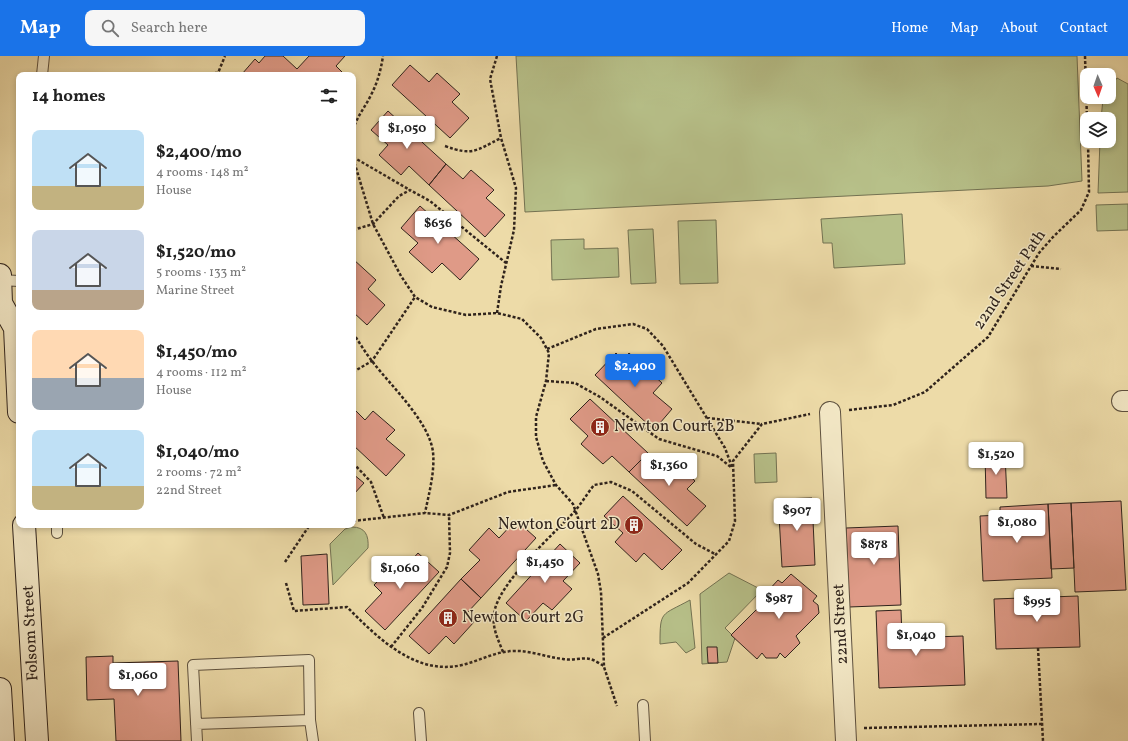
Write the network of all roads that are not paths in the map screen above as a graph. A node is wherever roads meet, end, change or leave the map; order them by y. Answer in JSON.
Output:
{"nodes":[{"id":1,"x":44,"y":56,"type":"edge"},
{"id":2,"x":42,"y":72,"type":"edge"},
{"id":3,"x":0,"y":275,"type":"edge"},
{"id":4,"x":0,"y":280,"type":"edge"},
{"id":5,"x":16,"y":281,"type":"edge"},
{"id":6,"x":0,"y":303,"type":"edge"},
{"id":7,"x":16,"y":349,"type":"edge"},
{"id":8,"x":830,"y":412,"type":"road end"},
{"id":9,"x":24,"y":528,"type":"edge"},
{"id":10,"x":0,"y":689,"type":"edge"},
{"id":11,"x":643,"y":705,"type":"dead end"},
{"id":12,"x":419,"y":713,"type":"dead end"},
{"id":13,"x":310,"y":720,"type":"junction"},
{"id":14,"x":196,"y":724,"type":"junction"},
{"id":15,"x":846,"y":735,"type":"edge"},
{"id":16,"x":3,"y":741,"type":"edge"},
{"id":17,"x":37,"y":741,"type":"edge"},
{"id":18,"x":197,"y":741,"type":"edge"},
{"id":19,"x":312,"y":741,"type":"edge"},
{"id":20,"x":421,"y":741,"type":"edge"},
{"id":21,"x":645,"y":741,"type":"edge"}],
"edges":[{"from":1,"to":2,"type":"lane"},
{"from":3,"to":4,"type":"main road"},
{"from":4,"to":5,"type":"lane"},
{"from":4,"to":6,"type":"main road"},
{"from":6,"to":7,"type":"main road"},
{"from":8,"to":15,"type":"street","name":"22nd Street"},
{"from":9,"to":17,"type":"main road","name":"Folsom Street"},
{"from":10,"to":16,"type":"main road"},
{"from":11,"to":21,"type":"lane"},
{"from":12,"to":20,"type":"lane"},
{"from":13,"to":14,"type":"lane"},
{"from":13,"to":14,"type":"lane"},
{"from":13,"to":19,"type":"lane"},
{"from":14,"to":18,"type":"lane"}]}
